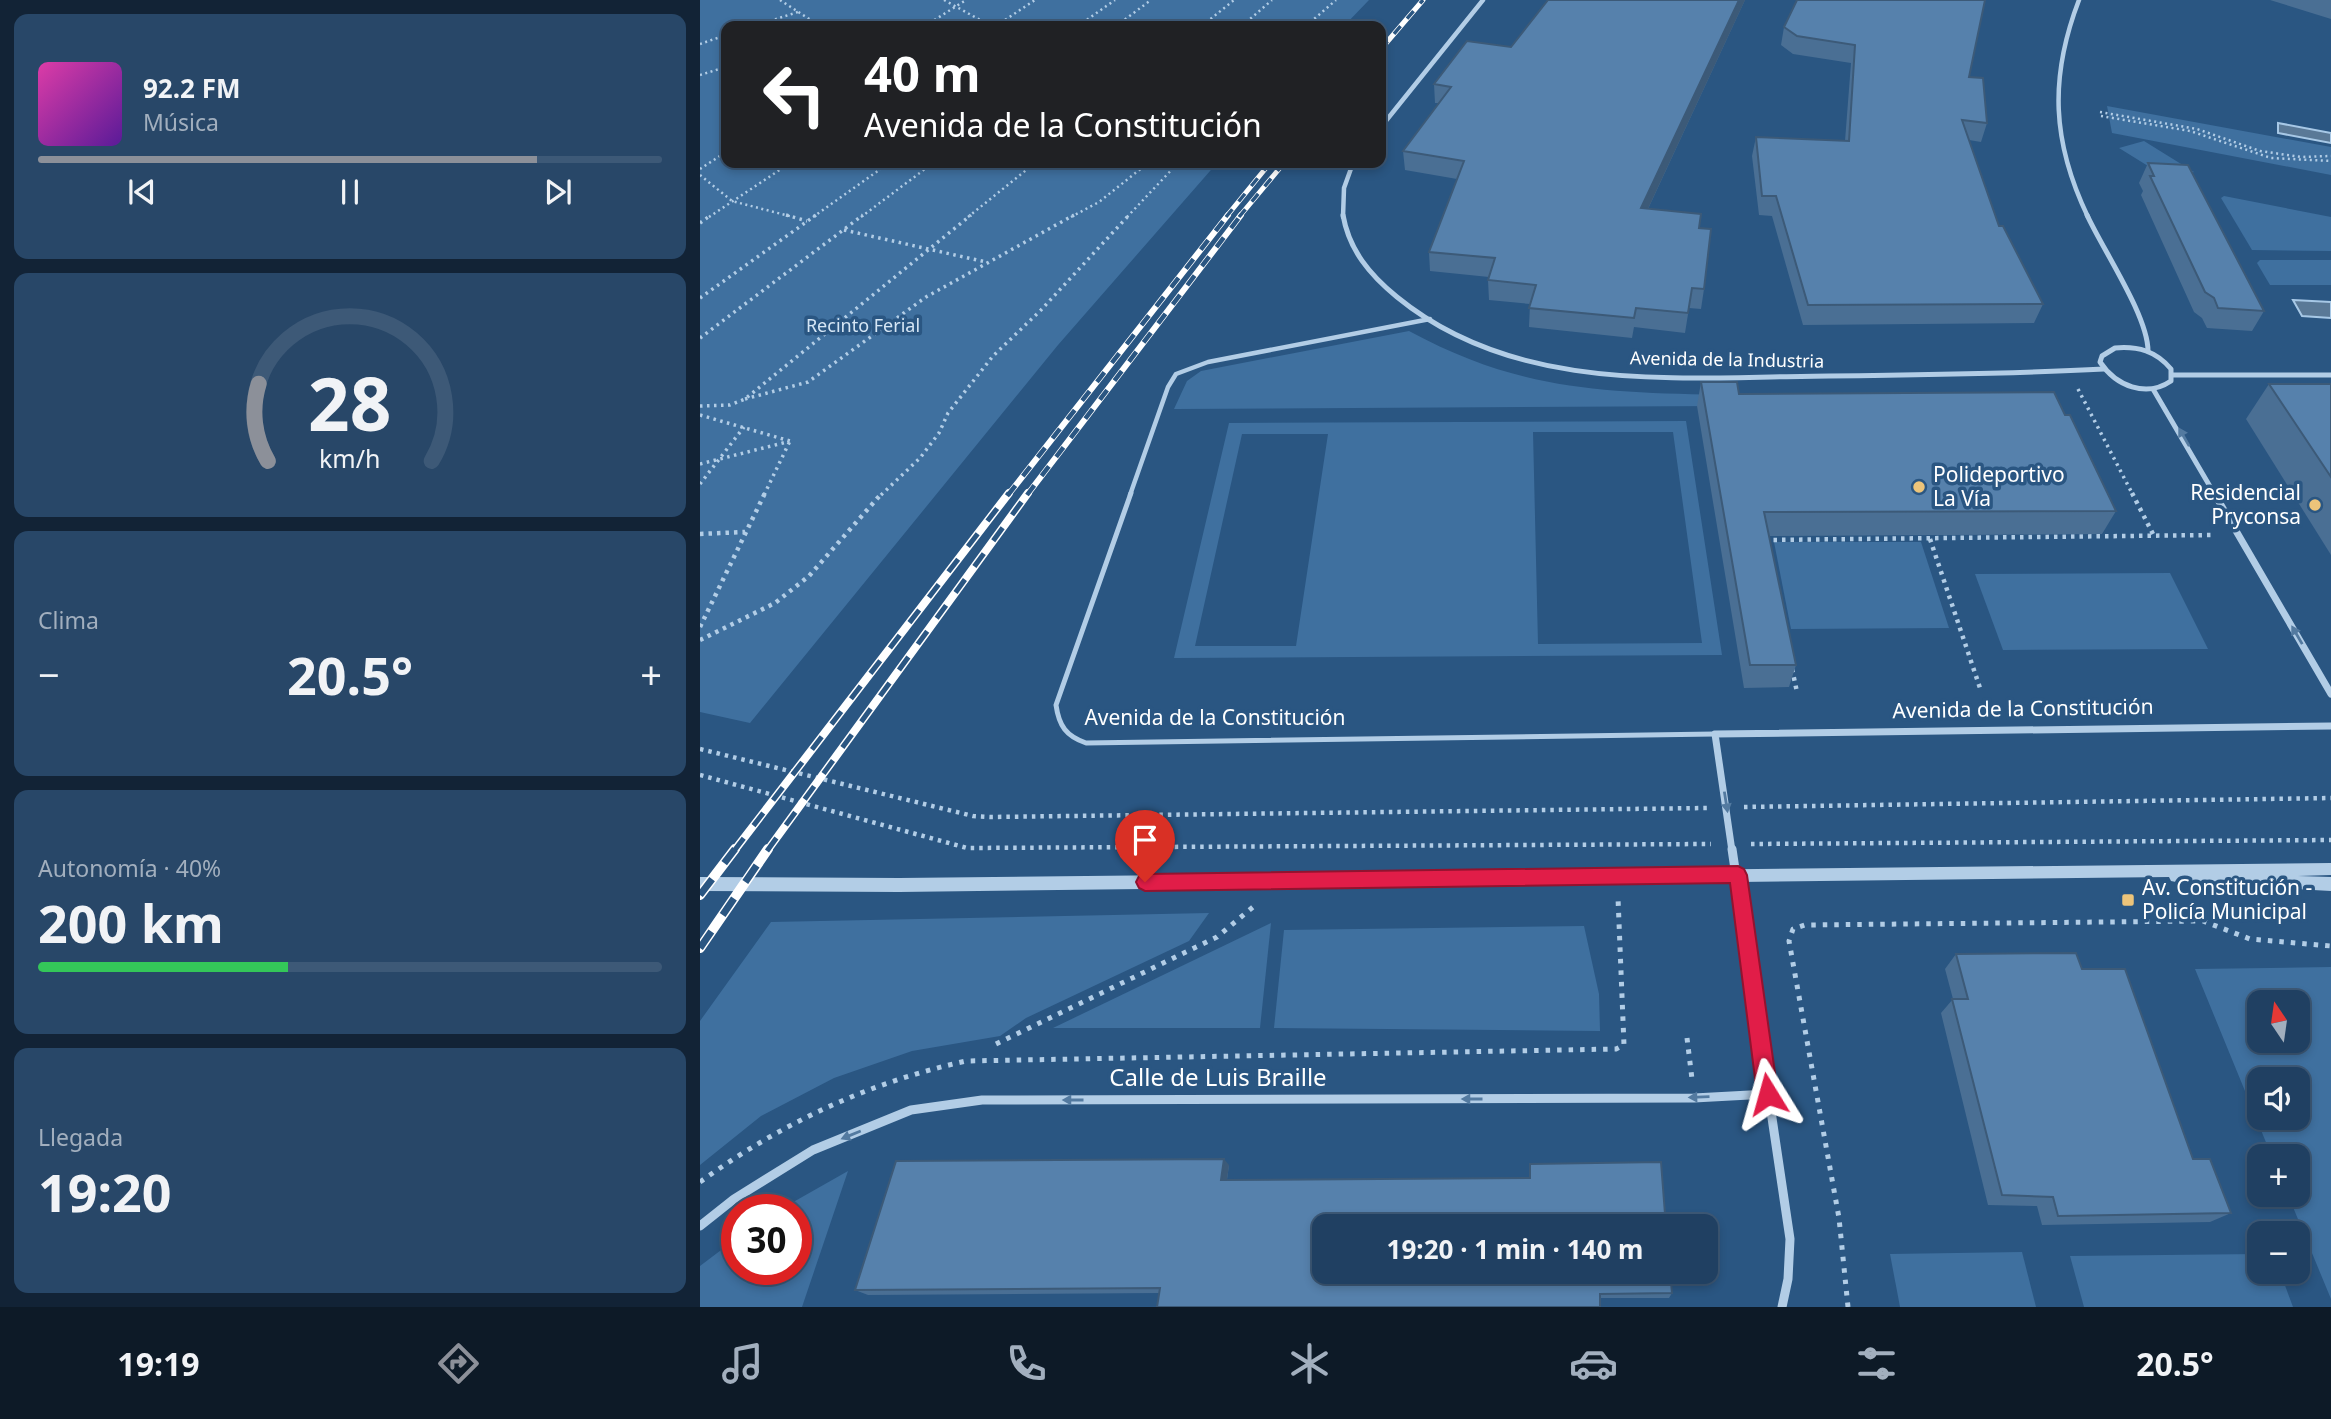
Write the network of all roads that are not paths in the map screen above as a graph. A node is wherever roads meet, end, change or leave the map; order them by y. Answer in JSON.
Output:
{"nodes":[{"id":1,"x":1483,"y":0,"type":"edge"},
{"id":2,"x":2079,"y":0,"type":"edge"},
{"id":3,"x":1386,"y":121,"type":"edge"},
{"id":4,"x":1351,"y":168,"type":"edge"},
{"id":5,"x":1430,"y":319,"type":"junction"},
{"id":6,"x":2148,"y":351,"type":"junction"},
{"id":7,"x":2104,"y":369,"type":"junction"},
{"id":8,"x":2172,"y":375,"type":"junction"},
{"id":9,"x":2331,"y":375,"type":"edge"},
{"id":10,"x":2153,"y":389,"type":"junction"},
{"id":11,"x":2331,"y":694,"type":"edge"},
{"id":12,"x":2331,"y":726,"type":"edge"},
{"id":13,"x":1715,"y":734,"type":"junction"},
{"id":14,"x":2331,"y":869,"type":"edge"},
{"id":15,"x":2137,"y":870,"type":"junction"},
{"id":16,"x":1738,"y":875,"type":"junction"},
{"id":17,"x":700,"y":884,"type":"edge"},
{"id":18,"x":2331,"y":884,"type":"edge"},
{"id":19,"x":1768,"y":1094,"type":"junction"},
{"id":20,"x":700,"y":1226,"type":"edge"},
{"id":21,"x":1782,"y":1307,"type":"edge"}],
"edges":[{"from":1,"to":3,"type":"street"},
{"from":2,"to":6,"type":"street"},
{"from":4,"to":5,"type":"street","name":"Avenida de la Industria"},
{"from":5,"to":7,"type":"street","name":"Avenida de la Industria"},
{"from":5,"to":13,"type":"lane","name":"Avenida de la Constitución"},
{"from":6,"to":7,"type":"street"},
{"from":6,"to":8,"type":"street"},
{"from":7,"to":10,"type":"street"},
{"from":8,"to":9,"type":"street"},
{"from":8,"to":10,"type":"street"},
{"from":11,"to":10,"type":"street","one_way":true},
{"from":12,"to":13,"type":"street","name":"Avenida de la Constitución"},
{"from":13,"to":16,"type":"street","one_way":true},
{"from":14,"to":15,"type":"street"},
{"from":15,"to":16,"type":"street"},
{"from":15,"to":18,"type":"street"},
{"from":16,"to":17,"type":"street"},
{"from":16,"to":19,"type":"street"},
{"from":19,"to":20,"type":"street","name":"Calle de Luis Braille","one_way":true},
{"from":19,"to":21,"type":"street"}]}
